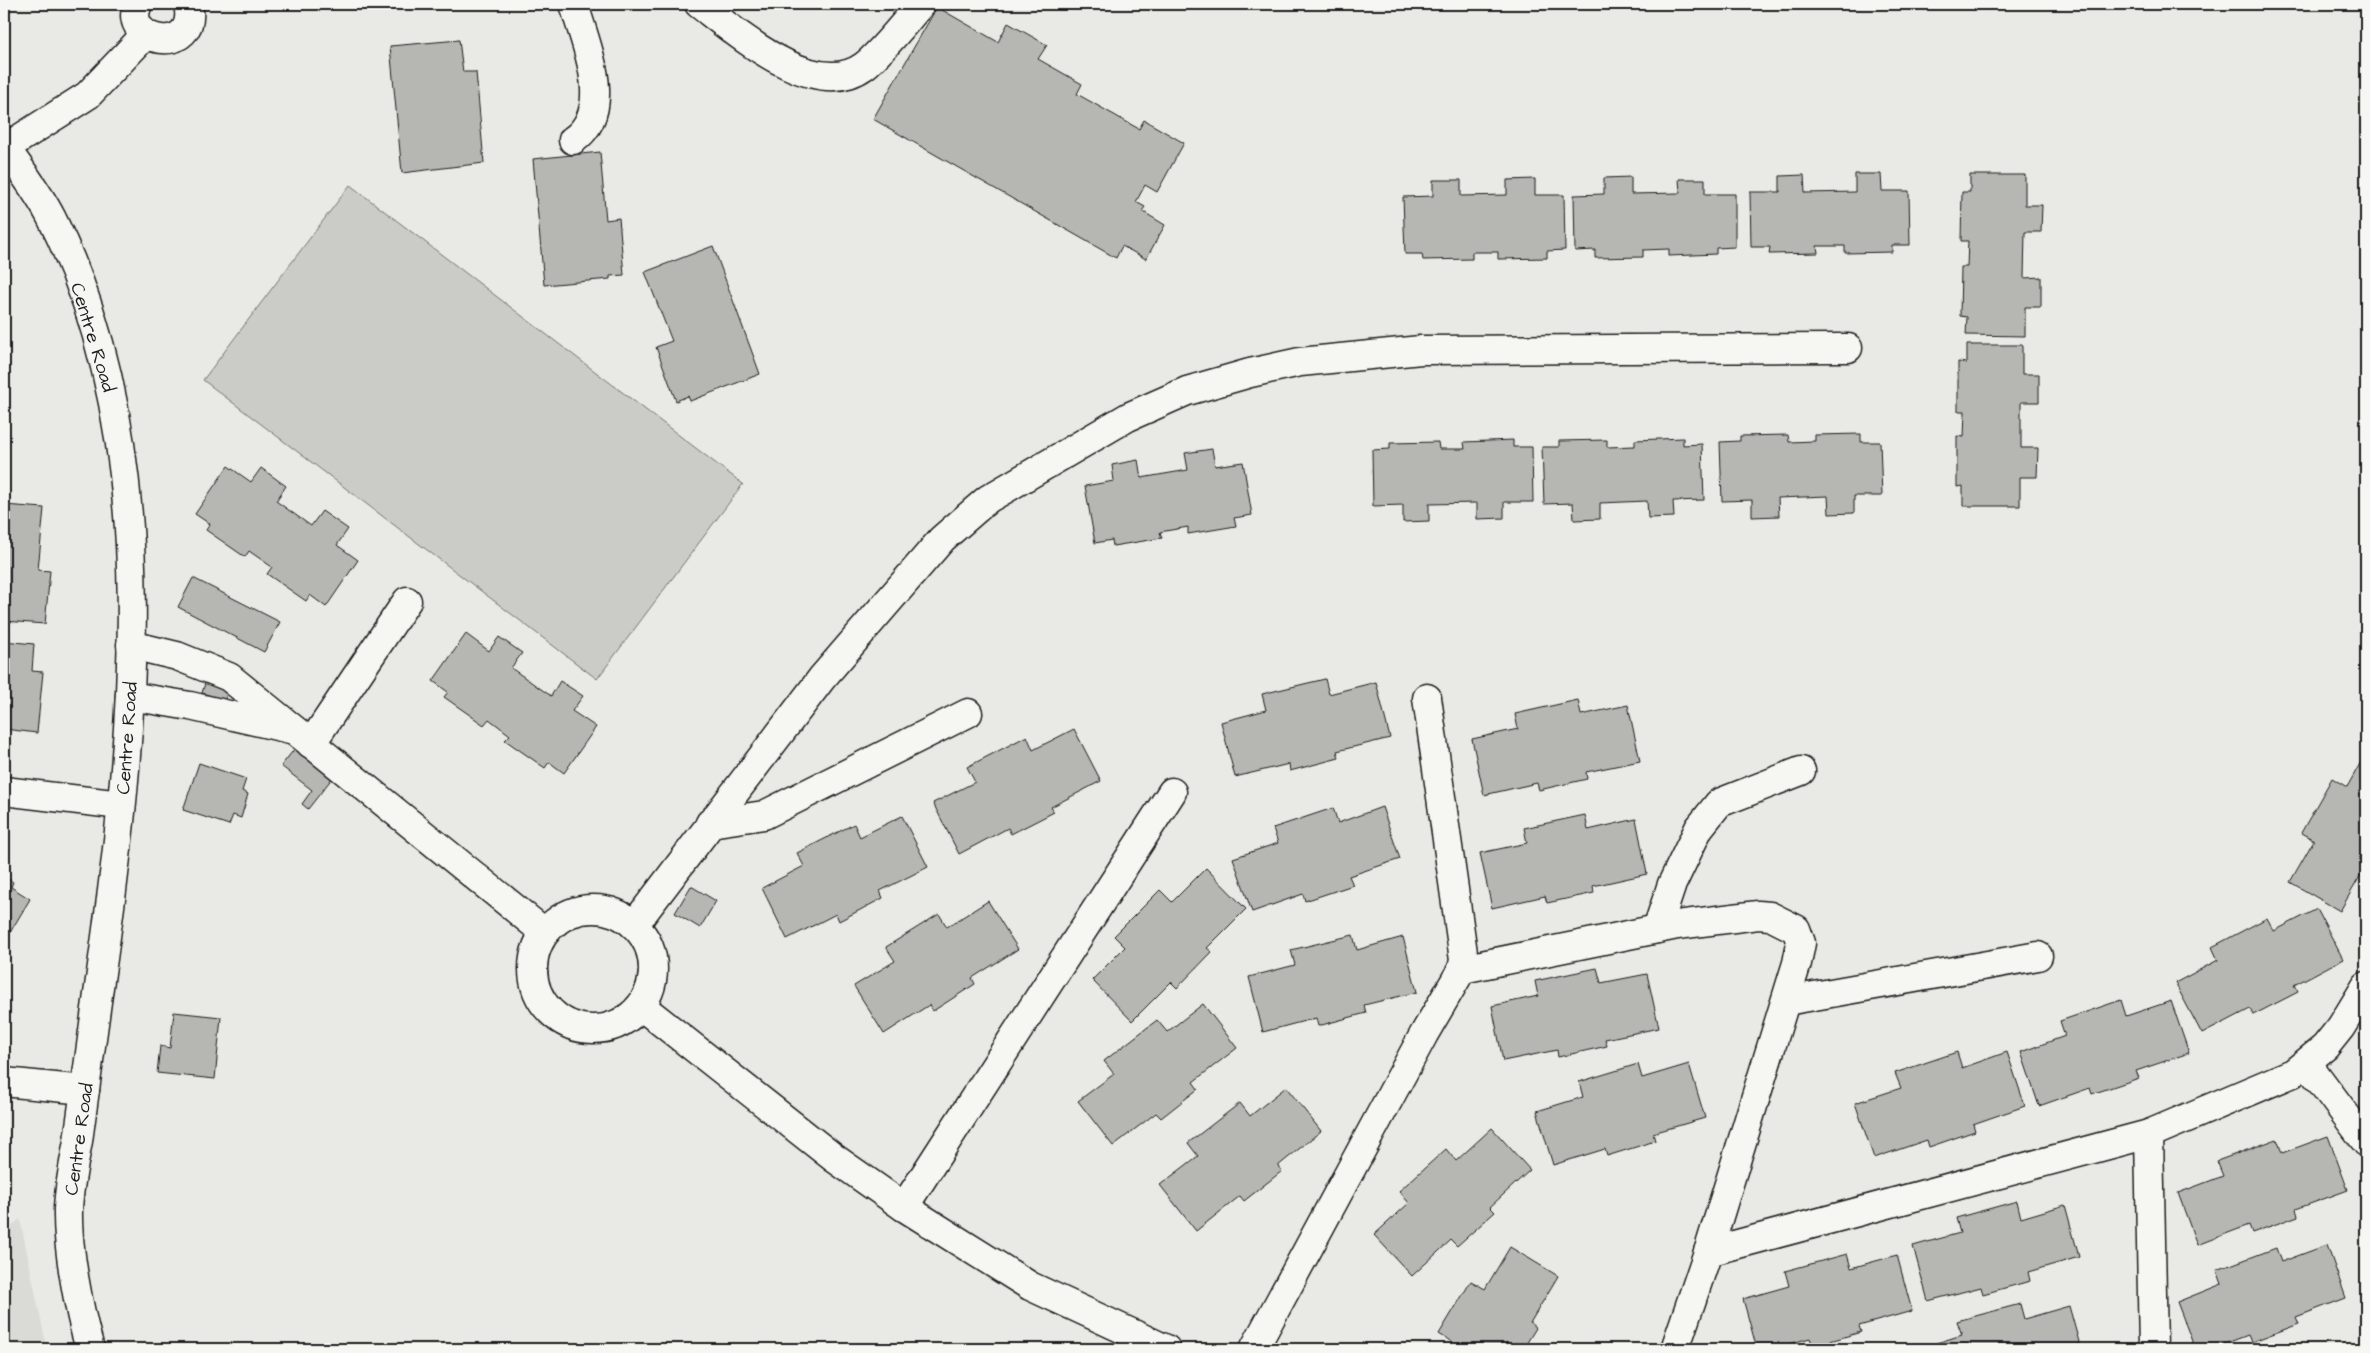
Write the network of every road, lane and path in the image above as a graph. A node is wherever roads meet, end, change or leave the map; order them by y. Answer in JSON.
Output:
{"nodes":[{"id":1,"x":138,"y":4,"type":"edge"},
{"id":2,"x":188,"y":4,"type":"edge"},
{"id":3,"x":574,"y":4,"type":"edge"},
{"id":4,"x":699,"y":4,"type":"edge"},
{"id":5,"x":921,"y":4,"type":"edge"},
{"id":6,"x":146,"y":34,"type":"junction"},
{"id":7,"x":572,"y":140,"type":"dead end"},
{"id":8,"x":4,"y":147,"type":"edge"},
{"id":9,"x":1848,"y":348,"type":"dead end"},
{"id":10,"x":407,"y":601,"type":"dead end"},
{"id":11,"x":131,"y":645,"type":"junction"},
{"id":12,"x":130,"y":696,"type":"junction"},
{"id":13,"x":1427,"y":698,"type":"dead end"},
{"id":14,"x":968,"y":713,"type":"dead end"},
{"id":15,"x":304,"y":737,"type":"junction"},
{"id":16,"x":1801,"y":771,"type":"dead end"},
{"id":17,"x":4,"y":791,"type":"edge"},
{"id":18,"x":1172,"y":792,"type":"dead end"},
{"id":19,"x":121,"y":805,"type":"junction"},
{"id":20,"x":710,"y":824,"type":"junction"},
{"id":21,"x":634,"y":925,"type":"junction"},
{"id":22,"x":1657,"y":929,"type":"junction"},
{"id":23,"x":544,"y":932,"type":"junction"},
{"id":24,"x":2038,"y":956,"type":"dead end"},
{"id":25,"x":1462,"y":969,"type":"junction"},
{"id":26,"x":2366,"y":986,"type":"edge"},
{"id":27,"x":1786,"y":1000,"type":"junction"},
{"id":28,"x":641,"y":1006,"type":"junction"},
{"id":29,"x":2307,"y":1063,"type":"junction"},
{"id":30,"x":4,"y":1082,"type":"edge"},
{"id":31,"x":85,"y":1090,"type":"junction"},
{"id":32,"x":2149,"y":1134,"type":"junction"},
{"id":33,"x":2366,"y":1142,"type":"edge"},
{"id":34,"x":904,"y":1207,"type":"junction"},
{"id":35,"x":1708,"y":1252,"type":"junction"},
{"id":36,"x":90,"y":1349,"type":"edge"},
{"id":37,"x":1166,"y":1349,"type":"edge"},
{"id":38,"x":1254,"y":1349,"type":"edge"},
{"id":39,"x":1675,"y":1349,"type":"edge"},
{"id":40,"x":2153,"y":1349,"type":"edge"}],
"edges":[{"from":1,"to":6,"type":"street"},
{"from":2,"to":6,"type":"street"},
{"from":3,"to":7,"type":"street"},
{"from":4,"to":5,"type":"street"},
{"from":6,"to":8,"type":"street"},
{"from":8,"to":11,"type":"street","name":"Centre Road"},
{"from":9,"to":20,"type":"street"},
{"from":10,"to":15,"type":"street"},
{"from":11,"to":12,"type":"street","name":"Centre Road"},
{"from":11,"to":15,"type":"street"},
{"from":12,"to":15,"type":"street"},
{"from":12,"to":19,"type":"street","name":"Centre Road"},
{"from":13,"to":25,"type":"street"},
{"from":14,"to":20,"type":"street"},
{"from":15,"to":23,"type":"street"},
{"from":16,"to":22,"type":"street"},
{"from":17,"to":19,"type":"street"},
{"from":18,"to":34,"type":"street"},
{"from":19,"to":31,"type":"street","name":"Centre Road"},
{"from":20,"to":21,"type":"street"},
{"from":21,"to":23,"type":"street"},
{"from":21,"to":28,"type":"street"},
{"from":22,"to":25,"type":"street"},
{"from":22,"to":27,"type":"street"},
{"from":23,"to":28,"type":"street"},
{"from":24,"to":27,"type":"street"},
{"from":25,"to":38,"type":"street"},
{"from":26,"to":29,"type":"street"},
{"from":27,"to":35,"type":"street"},
{"from":28,"to":34,"type":"street"},
{"from":29,"to":32,"type":"street"},
{"from":29,"to":33,"type":"street"},
{"from":30,"to":31,"type":"street"},
{"from":31,"to":36,"type":"street","name":"Centre Road"},
{"from":32,"to":35,"type":"street"},
{"from":32,"to":40,"type":"street"},
{"from":34,"to":37,"type":"street"},
{"from":35,"to":39,"type":"street"}]}
